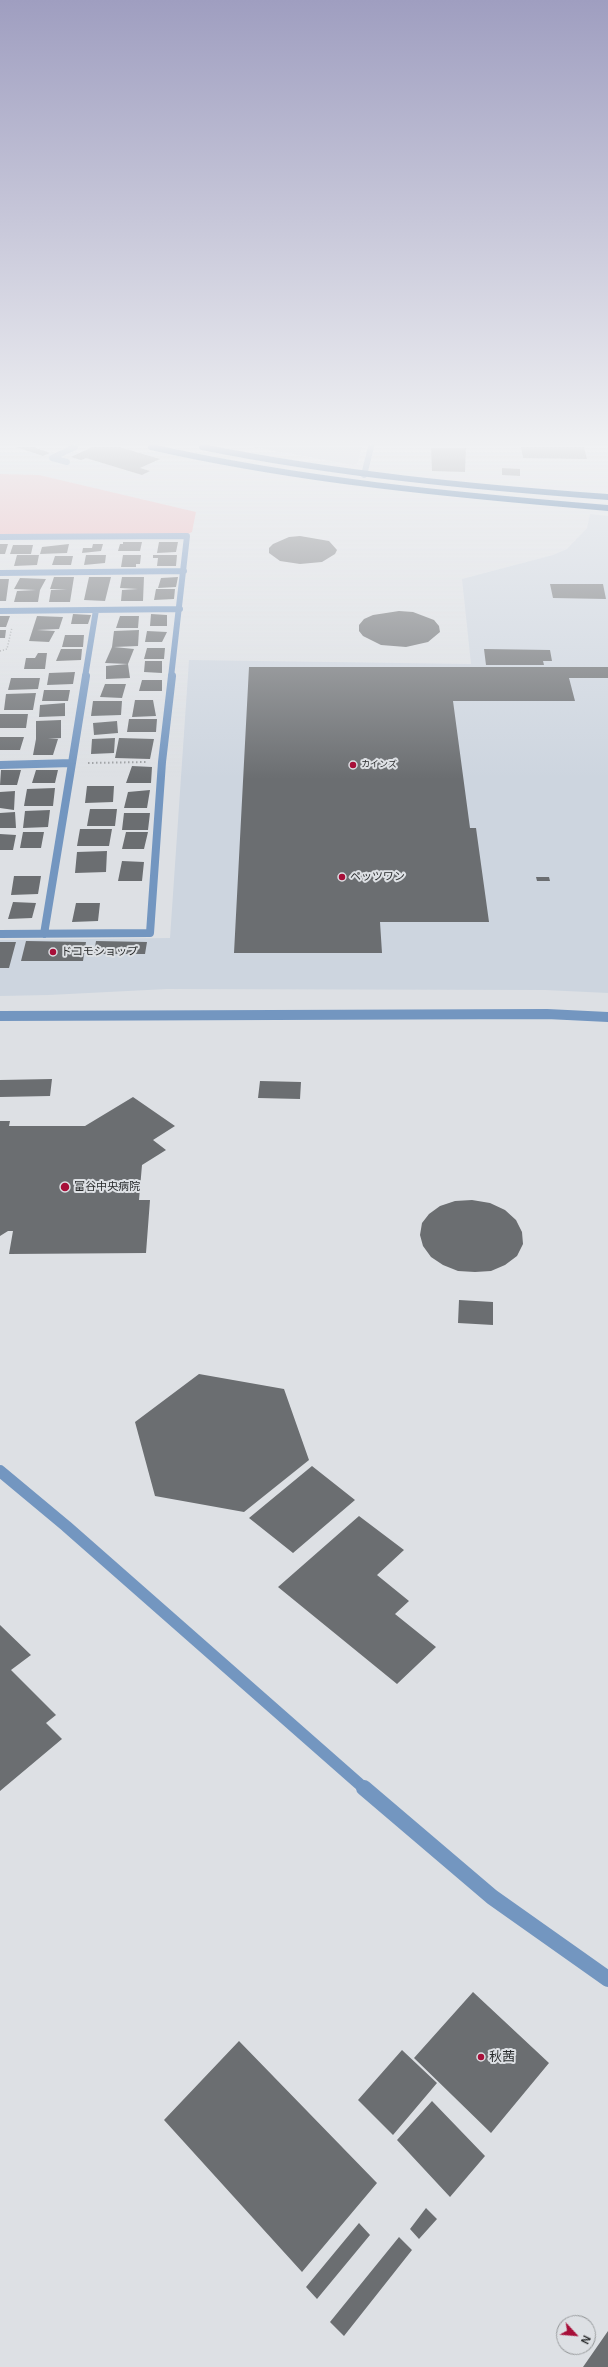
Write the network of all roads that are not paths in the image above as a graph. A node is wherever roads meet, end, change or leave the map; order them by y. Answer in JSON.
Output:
{"nodes":[{"id":1,"x":185,"y":557,"type":"edge"},
{"id":2,"x":184,"y":571,"type":"junction"},
{"id":3,"x":0,"y":573,"type":"edge"},
{"id":4,"x":180,"y":609,"type":"junction"},
{"id":5,"x":96,"y":610,"type":"junction"},
{"id":6,"x":0,"y":611,"type":"edge"},
{"id":7,"x":72,"y":763,"type":"junction"},
{"id":8,"x":0,"y":765,"type":"edge"},
{"id":9,"x":0,"y":934,"type":"edge"},
{"id":10,"x":44,"y":934,"type":"junction"},
{"id":11,"x":0,"y":1016,"type":"edge"},
{"id":12,"x":608,"y":1017,"type":"edge"},
{"id":13,"x":0,"y":1471,"type":"edge"},
{"id":14,"x":608,"y":1979,"type":"edge"}],
"edges":[{"from":1,"to":2,"type":"street"},
{"from":2,"to":3,"type":"street"},
{"from":2,"to":4,"type":"street"},
{"from":4,"to":5,"type":"street"},
{"from":4,"to":10,"type":"street"},
{"from":5,"to":6,"type":"street"},
{"from":5,"to":7,"type":"street"},
{"from":7,"to":8,"type":"street"},
{"from":7,"to":10,"type":"street"},
{"from":9,"to":10,"type":"street"},
{"from":11,"to":12,"type":"street"},
{"from":13,"to":14,"type":"street"}]}
